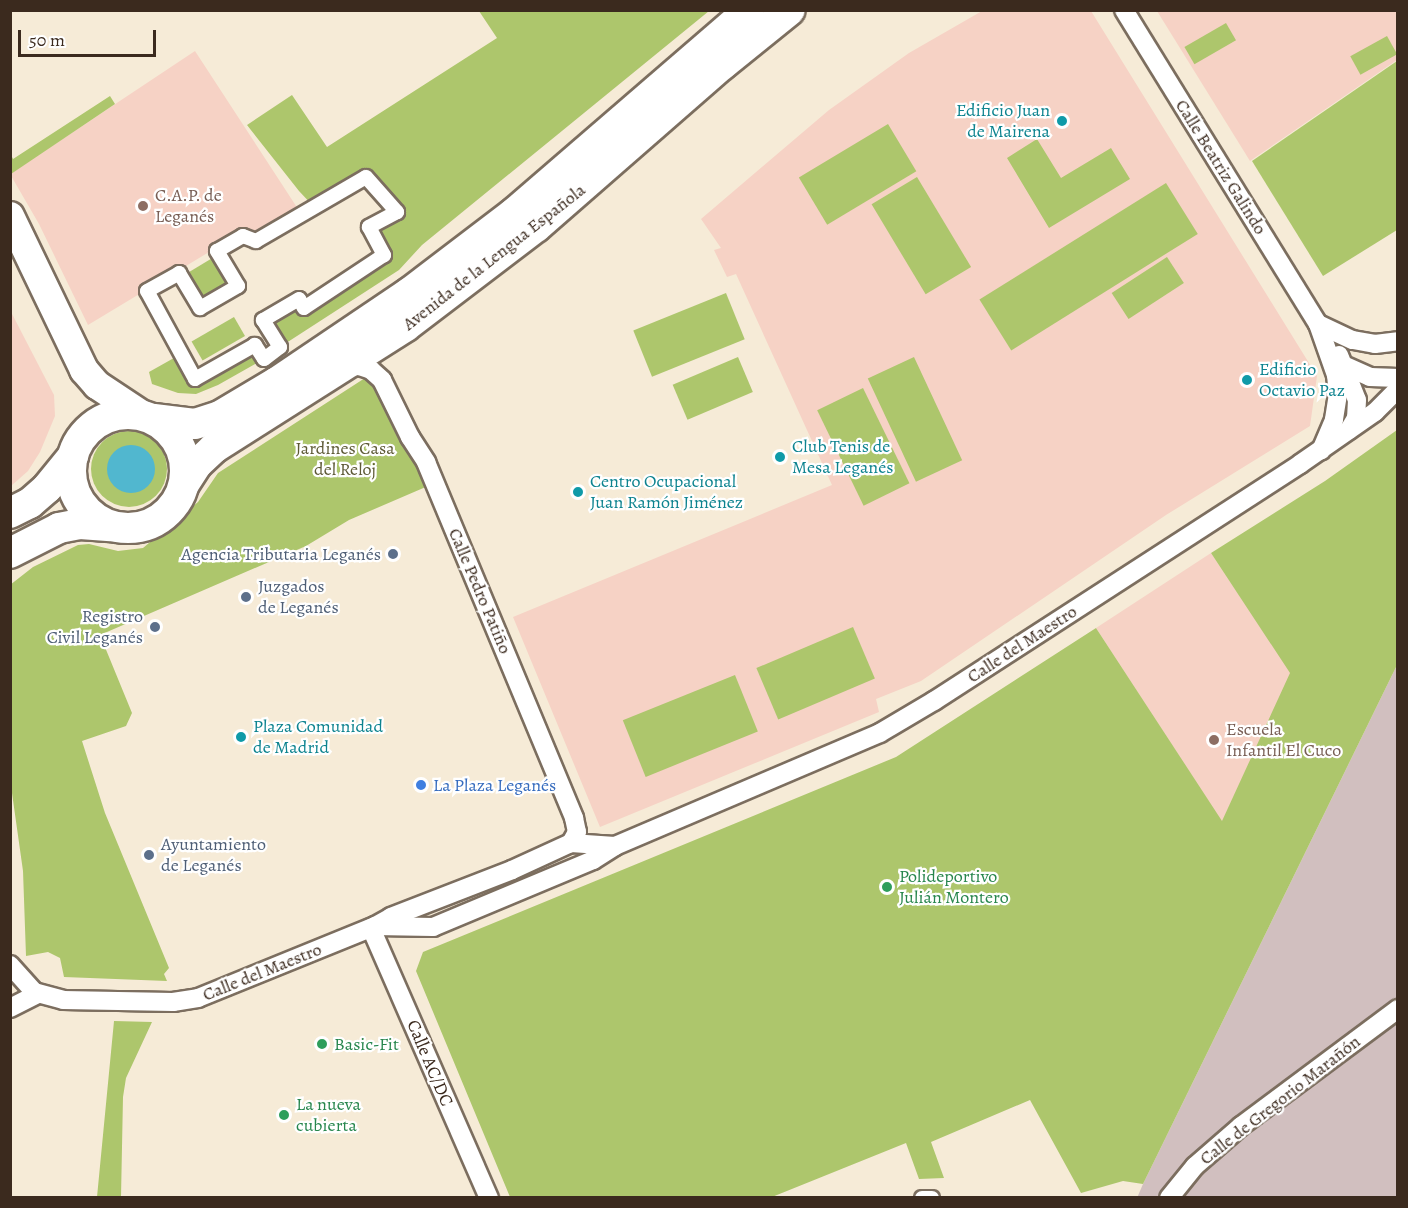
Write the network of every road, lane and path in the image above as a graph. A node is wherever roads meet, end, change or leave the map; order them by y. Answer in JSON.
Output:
{"nodes":[{"id":1,"x":749,"y":10,"type":"edge"},
{"id":2,"x":790,"y":10,"type":"edge"},
{"id":3,"x":1124,"y":10,"type":"edge"},
{"id":4,"x":366,"y":177,"type":"joint"},
{"id":5,"x":10,"y":216,"type":"edge"},
{"id":6,"x":1322,"y":326,"type":"junction"},
{"id":7,"x":1398,"y":341,"type":"edge"},
{"id":8,"x":1337,"y":362,"type":"junction"},
{"id":9,"x":345,"y":367,"type":"junction"},
{"id":10,"x":1398,"y":378,"type":"edge"},
{"id":11,"x":1398,"y":389,"type":"edge"},
{"id":12,"x":149,"y":418,"type":"junction"},
{"id":13,"x":1348,"y":431,"type":"junction"},
{"id":14,"x":1321,"y":450,"type":"junction"},
{"id":15,"x":73,"y":456,"type":"junction"},
{"id":16,"x":184,"y":484,"type":"junction"},
{"id":17,"x":10,"y":513,"type":"edge"},
{"id":18,"x":111,"y":526,"type":"junction"},
{"id":19,"x":10,"y":553,"type":"edge"},
{"id":20,"x":571,"y":843,"type":"junction"},
{"id":21,"x":615,"y":846,"type":"junction"},
{"id":22,"x":373,"y":927,"type":"junction"},
{"id":23,"x":10,"y":965,"type":"edge"},
{"id":24,"x":38,"y":994,"type":"junction"},
{"id":25,"x":10,"y":1008,"type":"edge"},
{"id":26,"x":1398,"y":1009,"type":"edge"},
{"id":27,"x":489,"y":1197,"type":"edge"},
{"id":28,"x":922,"y":1197,"type":"edge"},
{"id":29,"x":932,"y":1197,"type":"edge"},
{"id":30,"x":1169,"y":1197,"type":"edge"}],
"edges":[{"from":1,"to":12,"type":"highway","name":"Avenida de la Lengua Española"},
{"from":2,"to":9,"type":"highway","name":"Avenida de la Lengua Española"},
{"from":3,"to":6,"type":"street","name":"Calle Beatriz Galindo"},
{"from":4,"to":4,"type":"street"},
{"from":5,"to":12,"type":"main road"},
{"from":6,"to":7,"type":"street"},
{"from":6,"to":8,"type":"street","name":"Calle Beatriz Galindo"},
{"from":8,"to":10,"type":"street"},
{"from":8,"to":13,"type":"street","name":"Calle Beatriz Galindo"},
{"from":8,"to":14,"type":"street","name":"Calle Beatriz Galindo"},
{"from":9,"to":16,"type":"highway","name":"Avenida de la Lengua Española"},
{"from":9,"to":20,"type":"street","name":"Calle Pedro Patiño"},
{"from":11,"to":13,"type":"street","name":"Calle del Maestro"},
{"from":12,"to":15,"type":"highway"},
{"from":12,"to":16,"type":"highway"},
{"from":13,"to":14,"type":"street","name":"Calle del Maestro"},
{"from":14,"to":21,"type":"street","name":"Calle del Maestro"},
{"from":15,"to":17,"type":"highway"},
{"from":15,"to":18,"type":"highway"},
{"from":16,"to":18,"type":"highway"},
{"from":18,"to":19,"type":"highway"},
{"from":20,"to":21,"type":"street","name":"Calle del Maestro"},
{"from":20,"to":22,"type":"street","name":"Calle del Maestro"},
{"from":21,"to":22,"type":"street","name":"Calle del Maestro"},
{"from":22,"to":24,"type":"street","name":"Calle del Maestro"},
{"from":22,"to":27,"type":"street","name":"Calle AC/DC"},
{"from":23,"to":24,"type":"street"},
{"from":24,"to":25,"type":"street"},
{"from":26,"to":30,"type":"street","name":"Calle de Gregorio Marañón"},
{"from":28,"to":29,"type":"street"}]}
